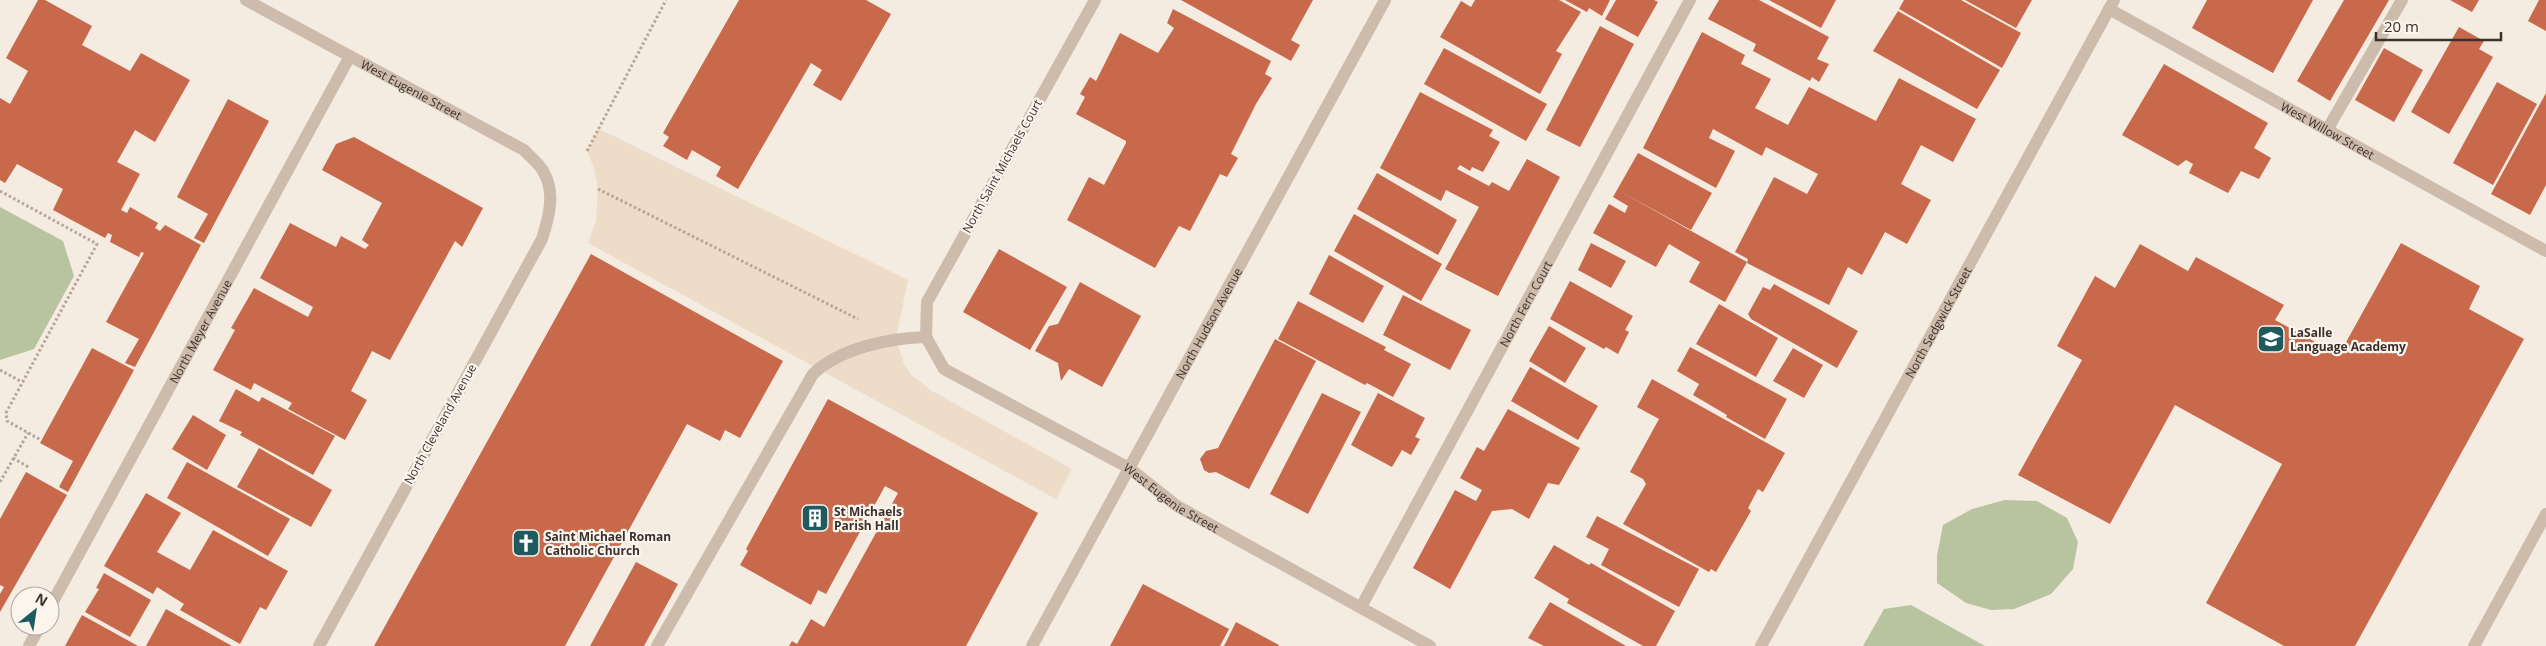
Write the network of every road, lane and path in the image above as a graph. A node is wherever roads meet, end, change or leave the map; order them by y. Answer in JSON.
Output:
{"nodes":[{"id":1,"x":246,"y":0,"type":"edge"},
{"id":2,"x":666,"y":0,"type":"edge"},
{"id":3,"x":1095,"y":0,"type":"edge"},
{"id":4,"x":1385,"y":0,"type":"edge"},
{"id":5,"x":1690,"y":0,"type":"edge"},
{"id":6,"x":2402,"y":0,"type":"edge"},
{"id":7,"x":2112,"y":5,"type":"edge"},
{"id":8,"x":350,"y":56,"type":"junction"},
{"id":9,"x":2327,"y":130,"type":"junction"},
{"id":10,"x":587,"y":151,"type":"dead end"},
{"id":11,"x":598,"y":189,"type":"dead end"},
{"id":12,"x":0,"y":191,"type":"edge"},
{"id":13,"x":551,"y":199,"type":"joint"},
{"id":14,"x":2546,"y":251,"type":"edge"},
{"id":15,"x":926,"y":337,"type":"junction"},
{"id":16,"x":896,"y":338,"type":"junction"},
{"id":17,"x":0,"y":370,"type":"edge"},
{"id":18,"x":22,"y":382,"type":"junction"},
{"id":19,"x":28,"y":433,"type":"junction"},
{"id":20,"x":41,"y":440,"type":"dead end"},
{"id":21,"x":14,"y":458,"type":"junction"},
{"id":22,"x":30,"y":468,"type":"dead end"},
{"id":23,"x":1129,"y":468,"type":"junction"},
{"id":24,"x":0,"y":482,"type":"edge"},
{"id":25,"x":2546,"y":514,"type":"edge"},
{"id":26,"x":60,"y":589,"type":"edge"},
{"id":27,"x":1362,"y":607,"type":"junction"},
{"id":28,"x":318,"y":646,"type":"edge"},
{"id":29,"x":657,"y":646,"type":"edge"},
{"id":30,"x":1032,"y":646,"type":"edge"},
{"id":31,"x":1430,"y":646,"type":"edge"},
{"id":32,"x":1761,"y":646,"type":"edge"},
{"id":33,"x":2474,"y":646,"type":"edge"}],
"edges":[{"from":1,"to":8,"type":"street","name":"West Eugenie Street"},
{"from":2,"to":10,"type":"path"},
{"from":3,"to":15,"type":"street","name":"North Saint Michaels Court"},
{"from":4,"to":23,"type":"street","name":"North Hudson Avenue"},
{"from":5,"to":27,"type":"street","name":"North Fern Court"},
{"from":6,"to":9,"type":"street"},
{"from":7,"to":9,"type":"street","name":"West Willow Street"},
{"from":7,"to":32,"type":"street","name":"North Sedgwick Street"},
{"from":8,"to":13,"type":"street","name":"West Eugenie Street"},
{"from":8,"to":26,"type":"street","name":"North Meyer Avenue"},
{"from":9,"to":14,"type":"street","name":"West Willow Street"},
{"from":11,"to":16,"type":"path"},
{"from":12,"to":18,"type":"path"},
{"from":13,"to":28,"type":"street","name":"North Cleveland Avenue"},
{"from":15,"to":16,"type":"street"},
{"from":15,"to":23,"type":"street","name":"West Eugenie Street"},
{"from":16,"to":29,"type":"street"},
{"from":17,"to":18,"type":"path"},
{"from":18,"to":19,"type":"path"},
{"from":19,"to":20,"type":"path"},
{"from":19,"to":21,"type":"path"},
{"from":21,"to":22,"type":"path"},
{"from":21,"to":24,"type":"path"},
{"from":23,"to":27,"type":"street","name":"West Eugenie Street"},
{"from":23,"to":30,"type":"street","name":"North Hudson Avenue"},
{"from":25,"to":33,"type":"street"},
{"from":27,"to":31,"type":"street","name":"West Eugenie Street"}]}
